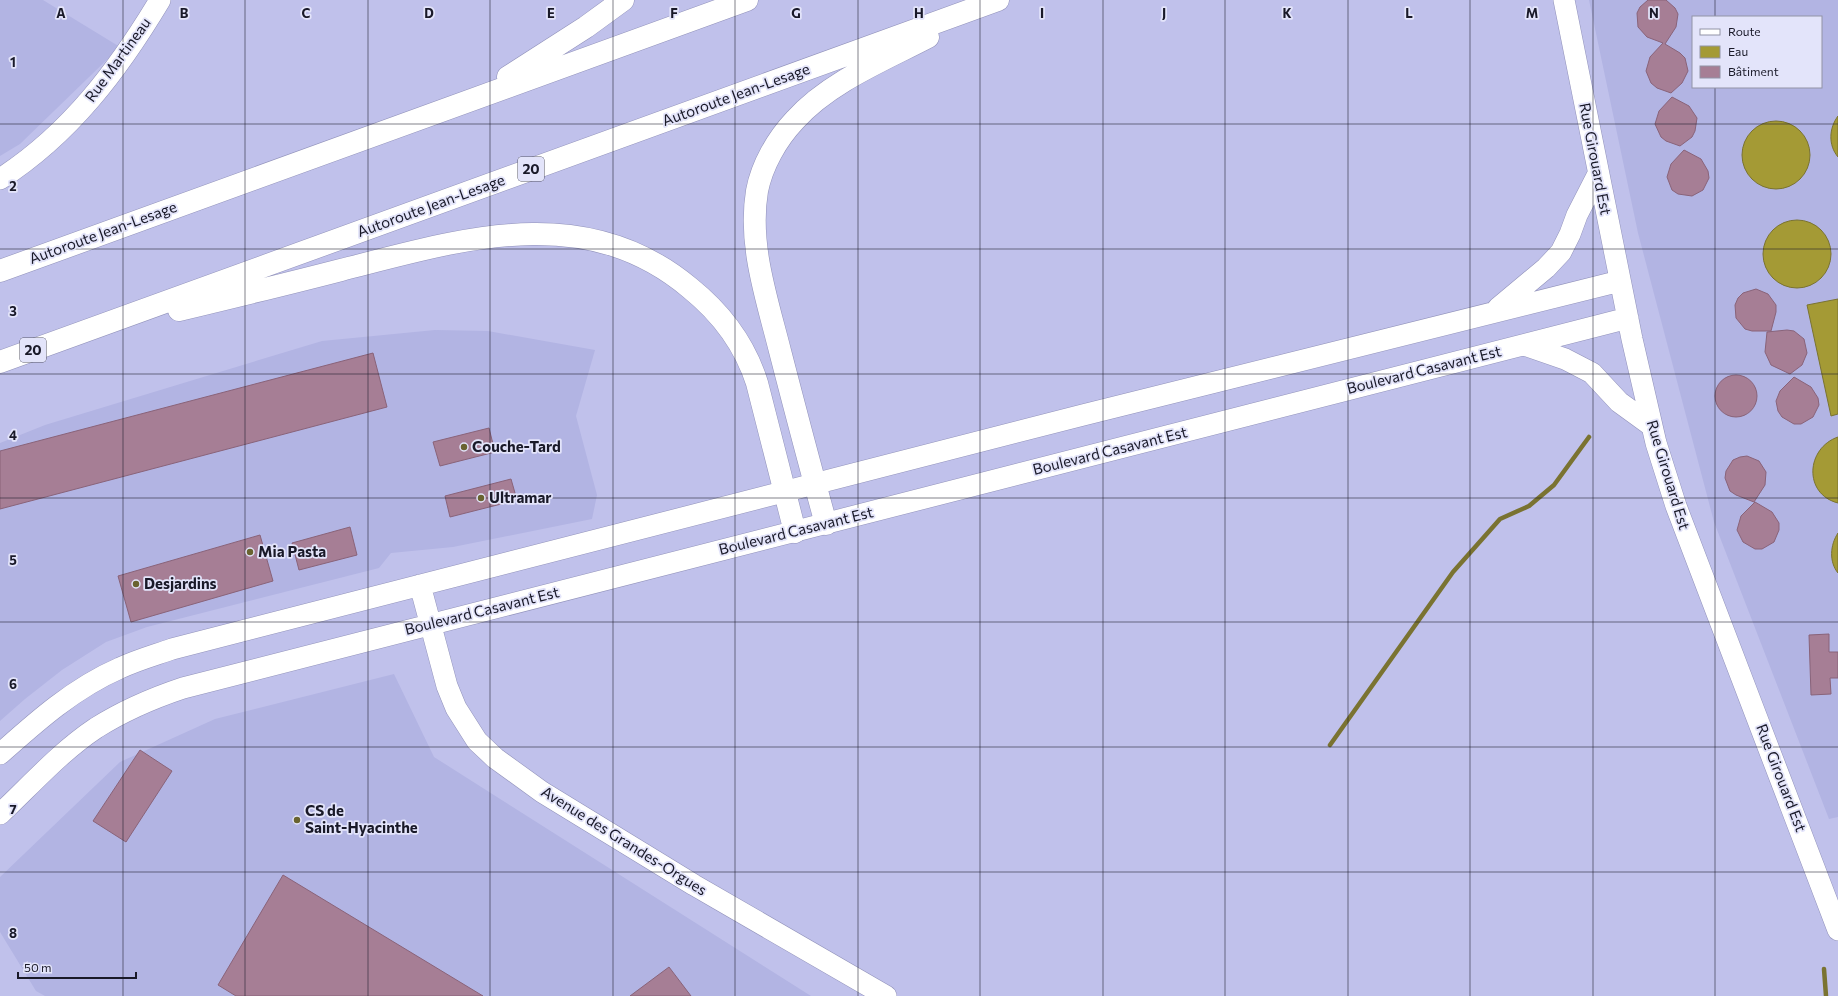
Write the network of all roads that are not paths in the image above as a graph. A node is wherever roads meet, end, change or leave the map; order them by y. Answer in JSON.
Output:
{"nodes":[{"id":1,"x":160,"y":0,"type":"edge"},
{"id":2,"x":623,"y":0,"type":"edge"},
{"id":3,"x":746,"y":0,"type":"edge"},
{"id":4,"x":996,"y":0,"type":"edge"},
{"id":5,"x":1564,"y":0,"type":"edge"},
{"id":6,"x":469,"y":101,"type":"junction"},
{"id":7,"x":1598,"y":174,"type":"junction"},
{"id":8,"x":0,"y":179,"type":"edge"},
{"id":9,"x":0,"y":271,"type":"edge"},
{"id":10,"x":1620,"y":281,"type":"junction"},
{"id":11,"x":1495,"y":311,"type":"junction"},
{"id":12,"x":1628,"y":318,"type":"junction"},
{"id":13,"x":66,"y":338,"type":"junction"},
{"id":14,"x":1524,"y":344,"type":"junction"},
{"id":15,"x":0,"y":362,"type":"edge"},
{"id":16,"x":1652,"y":426,"type":"junction"},
{"id":17,"x":815,"y":484,"type":"junction"},
{"id":18,"x":784,"y":492,"type":"junction"},
{"id":19,"x":826,"y":524,"type":"junction"},
{"id":20,"x":795,"y":532,"type":"junction"},
{"id":21,"x":420,"y":585,"type":"junction"},
{"id":22,"x":430,"y":625,"type":"junction"},
{"id":23,"x":0,"y":754,"type":"edge"},
{"id":24,"x":0,"y":814,"type":"edge"},
{"id":25,"x":1838,"y":930,"type":"edge"},
{"id":26,"x":886,"y":996,"type":"edge"}],
"edges":[{"from":1,"to":8,"type":"street","name":"Rue Martineau"},
{"from":2,"to":6,"type":"highway"},
{"from":3,"to":6,"type":"highway","name":"Autoroute Jean-Lesage"},
{"from":4,"to":13,"type":"highway","name":"Autoroute Jean-Lesage","number":"20"},
{"from":4,"to":17,"type":"highway"},
{"from":5,"to":7,"type":"street","name":"Rue Girouard Est"},
{"from":6,"to":9,"type":"highway","name":"Autoroute Jean-Lesage"},
{"from":7,"to":10,"type":"street","name":"Rue Girouard Est"},
{"from":7,"to":11,"type":"street"},
{"from":10,"to":11,"type":"street"},
{"from":10,"to":12,"type":"street","name":"Rue Girouard Est"},
{"from":11,"to":17,"type":"street"},
{"from":12,"to":14,"type":"street","name":"Boulevard Casavant Est"},
{"from":12,"to":16,"type":"street","name":"Rue Girouard Est"},
{"from":13,"to":15,"type":"highway","name":"Autoroute Jean-Lesage","number":"20"},
{"from":13,"to":18,"type":"highway"},
{"from":14,"to":16,"type":"street"},
{"from":14,"to":19,"type":"street","name":"Boulevard Casavant Est"},
{"from":16,"to":25,"type":"street","name":"Rue Girouard Est"},
{"from":17,"to":18,"type":"street"},
{"from":17,"to":19,"type":"highway"},
{"from":18,"to":20,"type":"highway"},
{"from":18,"to":21,"type":"street"},
{"from":19,"to":20,"type":"street","name":"Boulevard Casavant Est"},
{"from":20,"to":22,"type":"street","name":"Boulevard Casavant Est"},
{"from":21,"to":22,"type":"street","name":"Avenue des Grandes-Orgues"},
{"from":21,"to":23,"type":"street"},
{"from":22,"to":24,"type":"street","name":"Boulevard Casavant Est"},
{"from":22,"to":26,"type":"street","name":"Avenue des Grandes-Orgues"}]}
